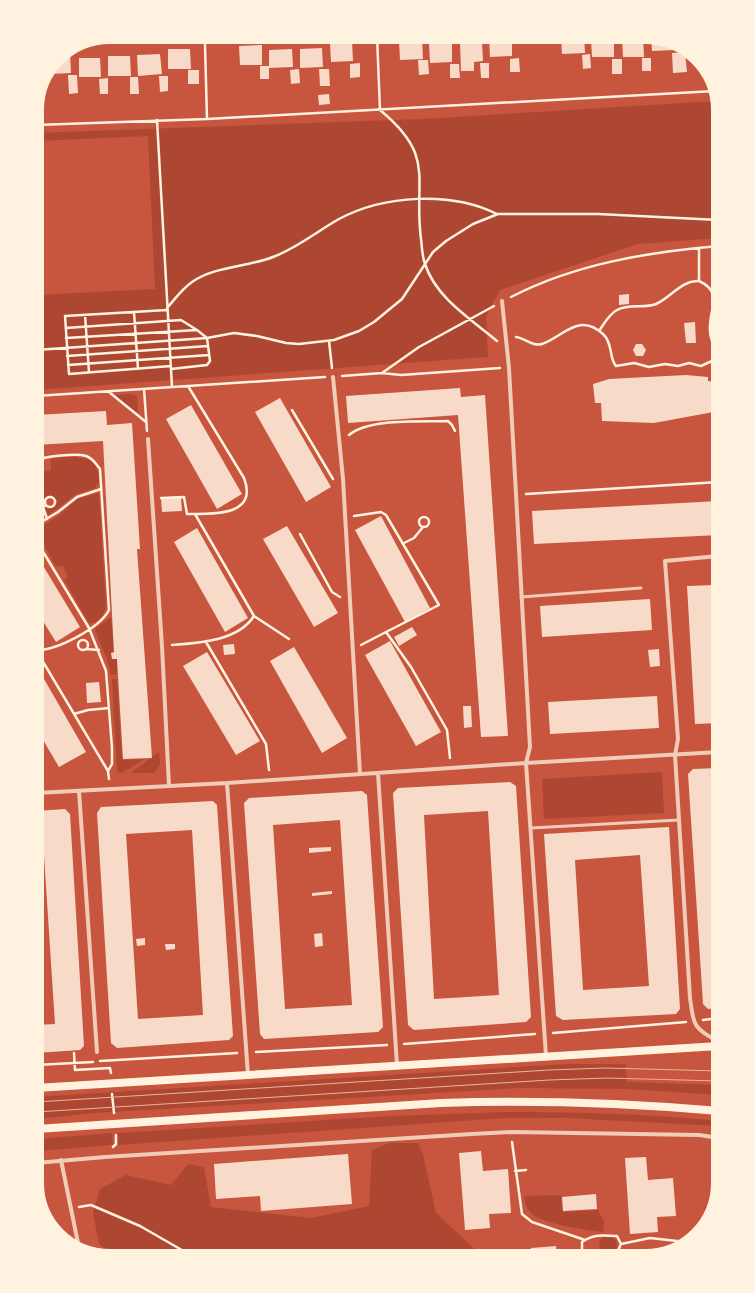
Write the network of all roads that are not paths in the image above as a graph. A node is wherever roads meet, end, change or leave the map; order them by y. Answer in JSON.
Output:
{"nodes":[{"id":1,"x":502,"y":302,"type":"road end"},
{"id":2,"x":333,"y":377,"type":"road end"},
{"id":3,"x":148,"y":439,"type":"road end"},
{"id":4,"x":712,"y":557,"type":"edge"},
{"id":5,"x":641,"y":588,"type":"dead end"},
{"id":6,"x":521,"y":597,"type":"junction"},
{"id":7,"x":712,"y":752,"type":"edge"},
{"id":8,"x":675,"y":755,"type":"junction"},
{"id":9,"x":526,"y":763,"type":"junction"},
{"id":10,"x":378,"y":773,"type":"junction"},
{"id":11,"x":360,"y":774,"type":"junction"},
{"id":12,"x":227,"y":783,"type":"junction"},
{"id":13,"x":169,"y":786,"type":"junction"},
{"id":14,"x":79,"y":791,"type":"junction"},
{"id":15,"x":43,"y":793,"type":"edge"},
{"id":16,"x":679,"y":820,"type":"junction"},
{"id":17,"x":531,"y":828,"type":"junction"},
{"id":18,"x":712,"y":1038,"type":"edge"},
{"id":19,"x":712,"y":1046,"type":"edge"},
{"id":20,"x":97,"y":1052,"type":"dead end"},
{"id":21,"x":546,"y":1056,"type":"junction"},
{"id":22,"x":397,"y":1065,"type":"junction"},
{"id":23,"x":248,"y":1075,"type":"junction"},
{"id":24,"x":43,"y":1088,"type":"edge"},
{"id":25,"x":712,"y":1111,"type":"edge"},
{"id":26,"x":43,"y":1129,"type":"edge"},
{"id":27,"x":712,"y":1137,"type":"edge"},
{"id":28,"x":61,"y":1160,"type":"junction"},
{"id":29,"x":43,"y":1162,"type":"edge"},
{"id":30,"x":78,"y":1242,"type":"edge"}],
"edges":[{"from":1,"to":6,"type":"street"},
{"from":2,"to":11,"type":"street"},
{"from":3,"to":13,"type":"street"},
{"from":4,"to":8,"type":"street"},
{"from":5,"to":6,"type":"lane"},
{"from":6,"to":9,"type":"street"},
{"from":7,"to":8,"type":"street"},
{"from":8,"to":9,"type":"street"},
{"from":8,"to":16,"type":"street"},
{"from":9,"to":10,"type":"street"},
{"from":9,"to":17,"type":"street"},
{"from":10,"to":11,"type":"street"},
{"from":10,"to":22,"type":"street"},
{"from":11,"to":12,"type":"street"},
{"from":12,"to":13,"type":"street"},
{"from":12,"to":23,"type":"street"},
{"from":13,"to":14,"type":"street"},
{"from":14,"to":15,"type":"street"},
{"from":14,"to":20,"type":"street"},
{"from":16,"to":17,"type":"lane"},
{"from":16,"to":18,"type":"street"},
{"from":17,"to":21,"type":"street"},
{"from":19,"to":21,"type":"main road"},
{"from":21,"to":22,"type":"main road"},
{"from":22,"to":23,"type":"main road"},
{"from":23,"to":24,"type":"main road"},
{"from":25,"to":26,"type":"main road"},
{"from":27,"to":28,"type":"street"},
{"from":28,"to":29,"type":"street"},
{"from":28,"to":30,"type":"street"}]}
